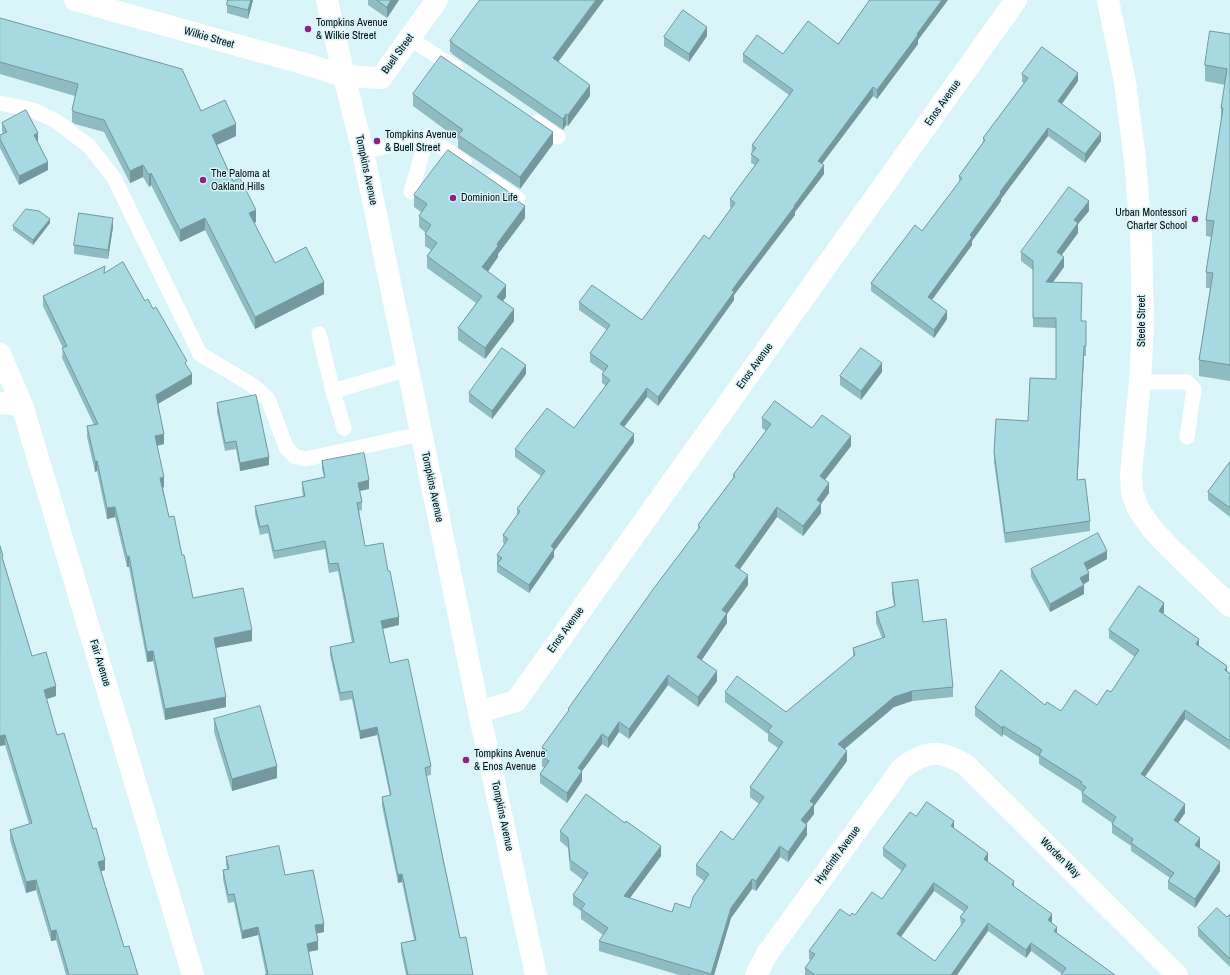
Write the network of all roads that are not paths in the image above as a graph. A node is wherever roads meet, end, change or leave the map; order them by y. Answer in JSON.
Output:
{"nodes":[{"id":1,"x":75,"y":0,"type":"edge"},
{"id":2,"x":327,"y":0,"type":"edge"},
{"id":3,"x":437,"y":0,"type":"edge"},
{"id":4,"x":1016,"y":0,"type":"edge"},
{"id":5,"x":1108,"y":0,"type":"edge"},
{"id":6,"x":410,"y":39,"type":"junction"},
{"id":7,"x":344,"y":76,"type":"junction"},
{"id":8,"x":469,"y":77,"type":"edge"},
{"id":9,"x":0,"y":103,"type":"edge"},
{"id":10,"x":526,"y":116,"type":"edge"},
{"id":11,"x":427,"y":137,"type":"junction"},
{"id":12,"x":558,"y":137,"type":"dead end"},
{"id":13,"x":363,"y":152,"type":"junction"},
{"id":14,"x":411,"y":192,"type":"dead end"},
{"id":15,"x":518,"y":199,"type":"edge"},
{"id":16,"x":319,"y":334,"type":"dead end"},
{"id":17,"x":0,"y":354,"type":"edge"},
{"id":18,"x":408,"y":369,"type":"junction"},
{"id":19,"x":1140,"y":382,"type":"junction"},
{"id":20,"x":333,"y":391,"type":"junction"},
{"id":21,"x":0,"y":403,"type":"edge"},
{"id":22,"x":22,"y":405,"type":"junction"},
{"id":23,"x":344,"y":428,"type":"dead end"},
{"id":24,"x":421,"y":434,"type":"junction"},
{"id":25,"x":1187,"y":437,"type":"dead end"},
{"id":26,"x":1230,"y":606,"type":"edge"},
{"id":27,"x":479,"y":712,"type":"junction"},
{"id":28,"x":936,"y":752,"type":"joint"},
{"id":29,"x":193,"y":975,"type":"edge"},
{"id":30,"x":536,"y":975,"type":"edge"},
{"id":31,"x":756,"y":975,"type":"edge"},
{"id":32,"x":1177,"y":975,"type":"edge"}],
"edges":[{"from":1,"to":7,"type":"street","name":"Wilkie Street"},
{"from":2,"to":7,"type":"street","name":"Tompkins Avenue"},
{"from":3,"to":6,"type":"street","name":"Buell Street"},
{"from":4,"to":27,"type":"street","name":"Enos Avenue"},
{"from":5,"to":19,"type":"street","name":"Steele Street"},
{"from":6,"to":7,"type":"street","name":"Buell Street"},
{"from":6,"to":8,"type":"lane"},
{"from":7,"to":13,"type":"street","name":"Tompkins Avenue"},
{"from":9,"to":24,"type":"lane"},
{"from":10,"to":12,"type":"lane"},
{"from":11,"to":13,"type":"lane"},
{"from":11,"to":14,"type":"lane"},
{"from":11,"to":15,"type":"lane"},
{"from":13,"to":18,"type":"street","name":"Tompkins Avenue"},
{"from":16,"to":20,"type":"lane"},
{"from":17,"to":22,"type":"street","name":"Fair Avenue"},
{"from":18,"to":20,"type":"lane"},
{"from":18,"to":24,"type":"street","name":"Tompkins Avenue"},
{"from":19,"to":25,"type":"lane"},
{"from":19,"to":26,"type":"street","name":"Steele Street"},
{"from":20,"to":23,"type":"lane"},
{"from":21,"to":22,"type":"street"},
{"from":22,"to":29,"type":"street","name":"Fair Avenue"},
{"from":24,"to":27,"type":"street","name":"Tompkins Avenue"},
{"from":27,"to":30,"type":"street","name":"Tompkins Avenue"},
{"from":28,"to":31,"type":"street","name":"Hyacinth Avenue"},
{"from":28,"to":32,"type":"street","name":"Worden Way"}]}
